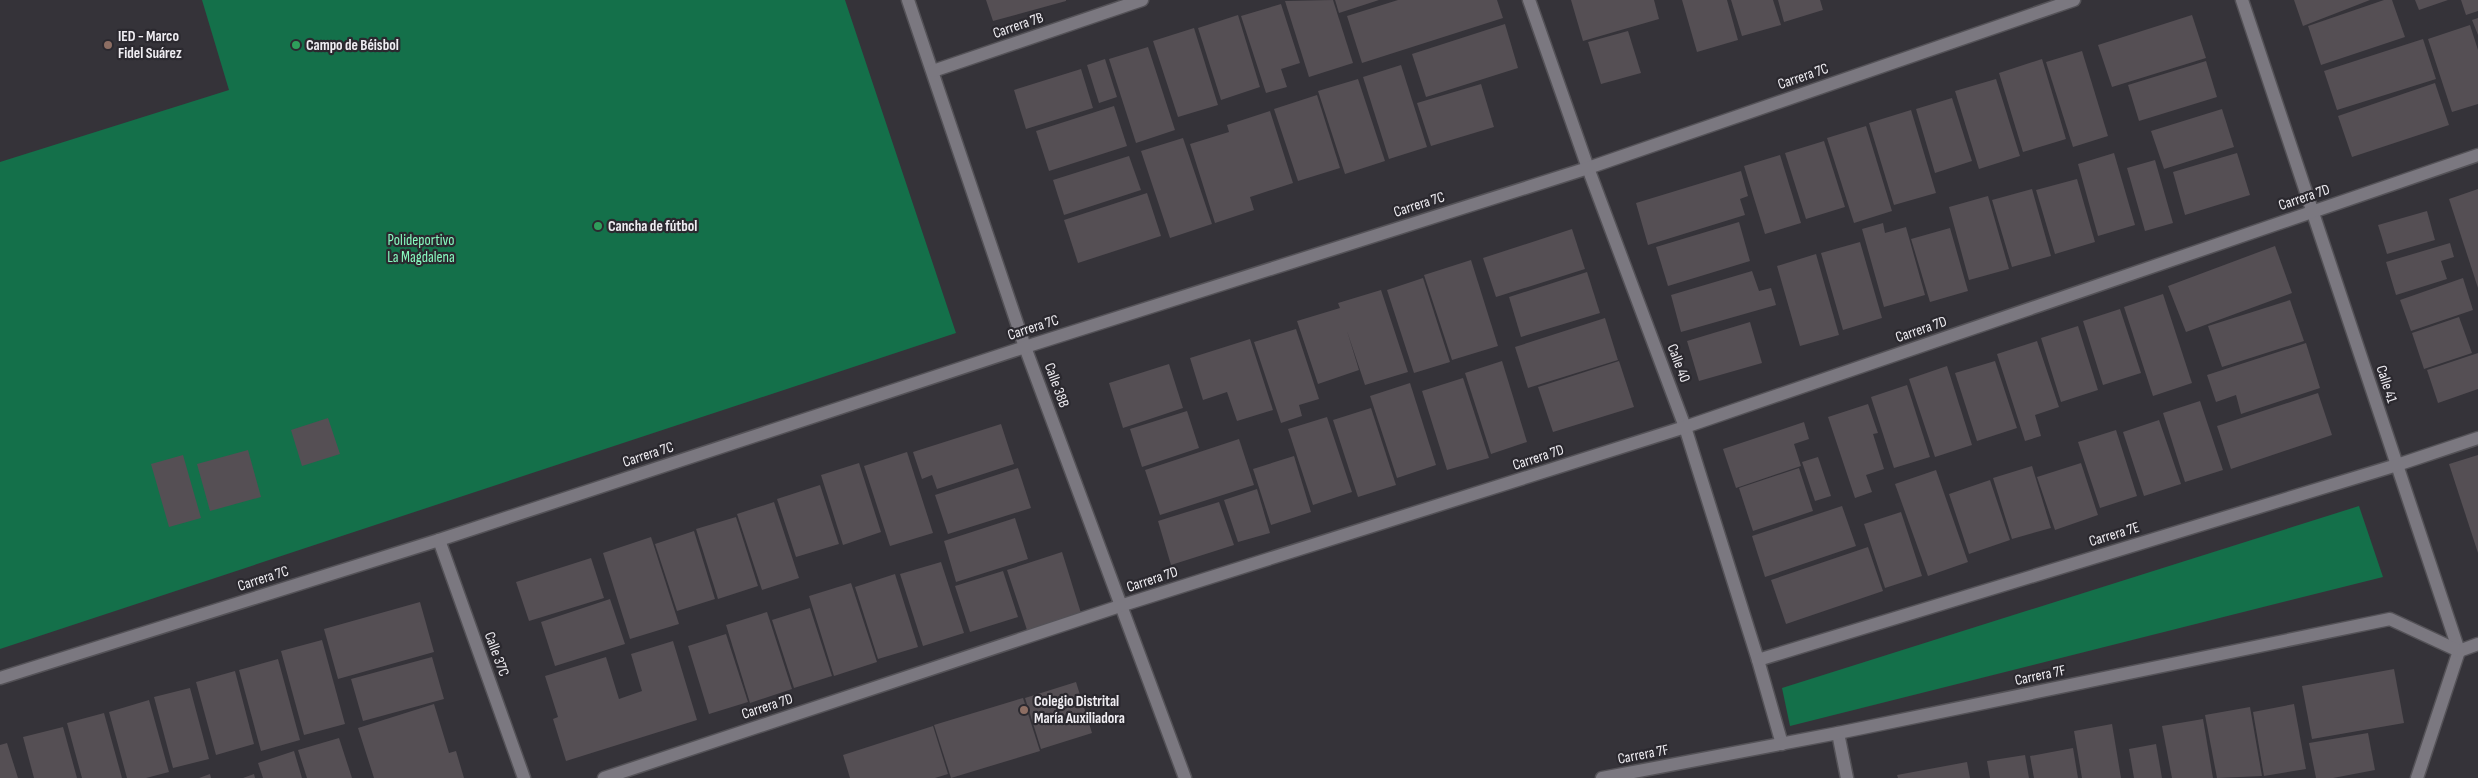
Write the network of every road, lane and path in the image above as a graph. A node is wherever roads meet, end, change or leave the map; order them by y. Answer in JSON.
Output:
{"nodes":[{"id":1,"x":908,"y":0,"type":"edge"},
{"id":2,"x":1142,"y":0,"type":"edge"},
{"id":3,"x":1528,"y":0,"type":"edge"},
{"id":4,"x":2074,"y":0,"type":"edge"},
{"id":5,"x":2242,"y":0,"type":"edge"},
{"id":6,"x":933,"y":71,"type":"junction"},
{"id":7,"x":2478,"y":155,"type":"edge"},
{"id":8,"x":1588,"y":168,"type":"junction"},
{"id":9,"x":2314,"y":210,"type":"junction"},
{"id":10,"x":1026,"y":347,"type":"junction"},
{"id":11,"x":1685,"y":427,"type":"junction"},
{"id":12,"x":2478,"y":438,"type":"edge"},
{"id":13,"x":2396,"y":465,"type":"junction"},
{"id":14,"x":439,"y":540,"type":"junction"},
{"id":15,"x":1120,"y":606,"type":"junction"},
{"id":16,"x":2478,"y":644,"type":"edge"},
{"id":17,"x":2460,"y":651,"type":"junction"},
{"id":18,"x":1758,"y":660,"type":"junction"},
{"id":19,"x":0,"y":678,"type":"edge"},
{"id":20,"x":1838,"y":733,"type":"junction"},
{"id":21,"x":1782,"y":744,"type":"junction"},
{"id":22,"x":524,"y":778,"type":"edge"},
{"id":23,"x":604,"y":778,"type":"edge"},
{"id":24,"x":1185,"y":778,"type":"edge"},
{"id":25,"x":1602,"y":778,"type":"edge"},
{"id":26,"x":1847,"y":778,"type":"edge"},
{"id":27,"x":2417,"y":778,"type":"edge"}],
"edges":[{"from":1,"to":6,"type":"street","name":"Calle 38B"},
{"from":2,"to":6,"type":"street","name":"Carrera 7B"},
{"from":3,"to":8,"type":"street","name":"Calle 40"},
{"from":4,"to":8,"type":"street","name":"Carrera 7C"},
{"from":5,"to":9,"type":"street","name":"Calle 41"},
{"from":6,"to":10,"type":"street","name":"Calle 38B"},
{"from":7,"to":9,"type":"street","name":"Carrera 7D"},
{"from":8,"to":10,"type":"street","name":"Carrera 7C"},
{"from":8,"to":11,"type":"street","name":"Calle 40"},
{"from":9,"to":11,"type":"street","name":"Carrera 7D"},
{"from":9,"to":13,"type":"street","name":"Calle 41"},
{"from":10,"to":14,"type":"street","name":"Carrera 7C"},
{"from":10,"to":15,"type":"street","name":"Calle 38B"},
{"from":11,"to":15,"type":"street","name":"Carrera 7D"},
{"from":11,"to":18,"type":"street","name":"Calle 40"},
{"from":12,"to":13,"type":"street","name":"Carrera 7E"},
{"from":13,"to":17,"type":"street","name":"Calle 41"},
{"from":13,"to":18,"type":"street","name":"Carrera 7E"},
{"from":14,"to":19,"type":"street","name":"Carrera 7C"},
{"from":14,"to":22,"type":"street","name":"Calle 37C"},
{"from":15,"to":23,"type":"street","name":"Carrera 7D"},
{"from":15,"to":24,"type":"street","name":"Calle 38B"},
{"from":16,"to":17,"type":"street"},
{"from":17,"to":20,"type":"street","name":"Carrera 7F"},
{"from":17,"to":27,"type":"street"},
{"from":18,"to":21,"type":"street","name":"Calle 40"},
{"from":20,"to":21,"type":"street","name":"Carrera 7F"},
{"from":20,"to":26,"type":"street"},
{"from":21,"to":25,"type":"street","name":"Carrera 7F"}]}
